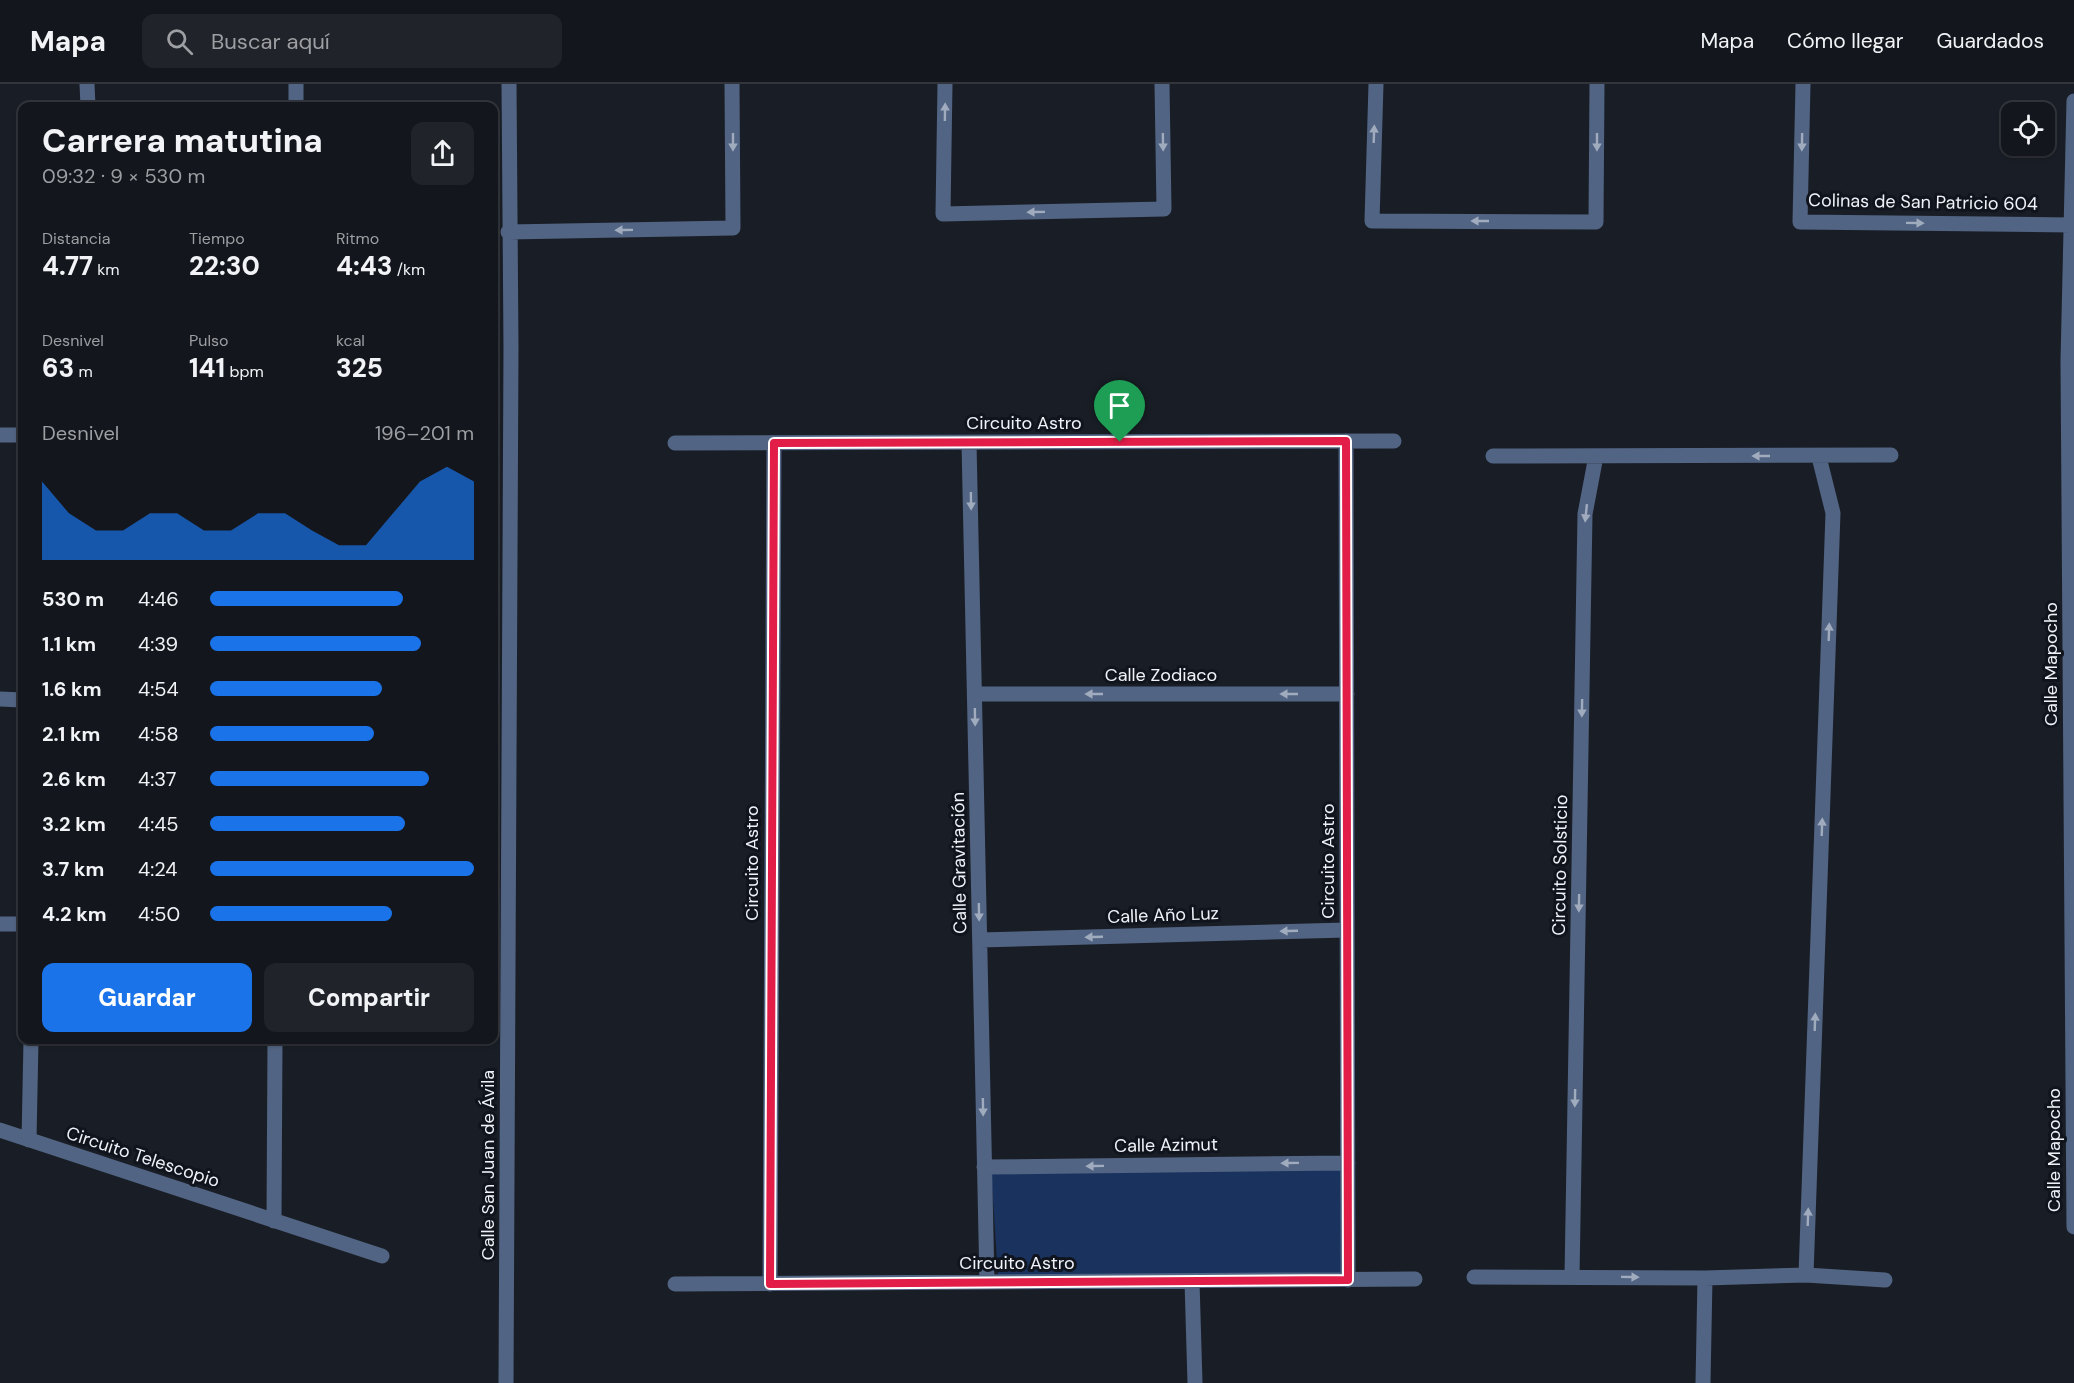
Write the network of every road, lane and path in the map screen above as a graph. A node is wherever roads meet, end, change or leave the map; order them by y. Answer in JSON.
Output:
{"nodes":[{"id":1,"x":87,"y":84,"type":"edge"},
{"id":2,"x":296,"y":84,"type":"edge"},
{"id":3,"x":509,"y":84,"type":"edge"},
{"id":4,"x":732,"y":84,"type":"edge"},
{"id":5,"x":945,"y":84,"type":"edge"},
{"id":6,"x":1162,"y":84,"type":"edge"},
{"id":7,"x":1376,"y":84,"type":"edge"},
{"id":8,"x":1597,"y":84,"type":"edge"},
{"id":9,"x":1803,"y":84,"type":"edge"},
{"id":10,"x":2074,"y":101,"type":"edge"},
{"id":11,"x":88,"y":102,"type":"edge"},
{"id":12,"x":296,"y":102,"type":"edge"},
{"id":13,"x":2071,"y":225,"type":"junction"},
{"id":14,"x":508,"y":232,"type":"junction"},
{"id":15,"x":0,"y":435,"type":"edge"},
{"id":16,"x":18,"y":435,"type":"edge"},
{"id":17,"x":1346,"y":441,"type":"junction"},
{"id":18,"x":1394,"y":441,"type":"dead end"},
{"id":19,"x":969,"y":442,"type":"junction"},
{"id":20,"x":675,"y":443,"type":"dead end"},
{"id":21,"x":774,"y":443,"type":"junction"},
{"id":22,"x":1891,"y":455,"type":"dead end"},
{"id":23,"x":1493,"y":456,"type":"dead end"},
{"id":24,"x":1596,"y":456,"type":"junction"},
{"id":25,"x":1819,"y":457,"type":"junction"},
{"id":26,"x":975,"y":694,"type":"junction"},
{"id":27,"x":1347,"y":694,"type":"junction"},
{"id":28,"x":0,"y":699,"type":"edge"},
{"id":29,"x":18,"y":700,"type":"edge"},
{"id":30,"x":0,"y":924,"type":"edge"},
{"id":31,"x":18,"y":924,"type":"edge"},
{"id":32,"x":1347,"y":930,"type":"junction"},
{"id":33,"x":980,"y":940,"type":"junction"},
{"id":34,"x":31,"y":1044,"type":"edge"},
{"id":35,"x":275,"y":1044,"type":"edge"},
{"id":36,"x":0,"y":1130,"type":"edge"},
{"id":37,"x":29,"y":1140,"type":"junction"},
{"id":38,"x":1348,"y":1162,"type":"junction"},
{"id":39,"x":984,"y":1167,"type":"junction"},
{"id":40,"x":274,"y":1221,"type":"junction"},
{"id":41,"x":2074,"y":1227,"type":"edge"},
{"id":42,"x":382,"y":1256,"type":"dead end"},
{"id":43,"x":1806,"y":1275,"type":"junction"},
{"id":44,"x":1474,"y":1277,"type":"dead end"},
{"id":45,"x":1572,"y":1277,"type":"junction"},
{"id":46,"x":1705,"y":1278,"type":"junction"},
{"id":47,"x":1415,"y":1279,"type":"dead end"},
{"id":48,"x":1348,"y":1280,"type":"junction"},
{"id":49,"x":1885,"y":1280,"type":"dead end"},
{"id":50,"x":1192,"y":1281,"type":"junction"},
{"id":51,"x":987,"y":1282,"type":"junction"},
{"id":52,"x":675,"y":1284,"type":"dead end"},
{"id":53,"x":770,"y":1284,"type":"junction"},
{"id":54,"x":506,"y":1383,"type":"edge"},
{"id":55,"x":1195,"y":1383,"type":"edge"},
{"id":56,"x":1703,"y":1383,"type":"edge"}],
"edges":[{"from":1,"to":11,"type":"street"},
{"from":2,"to":12,"type":"street"},
{"from":3,"to":14,"type":"street","name":"Calle San Juan de Ávila"},
{"from":4,"to":14,"type":"street","one_way":true},
{"from":6,"to":5,"type":"street","one_way":true},
{"from":8,"to":7,"type":"street","one_way":true},
{"from":9,"to":13,"type":"street","name":"Colinas de San Patricio 604","one_way":true},
{"from":10,"to":13,"type":"street","name":"Calle Mapocho"},
{"from":13,"to":41,"type":"street","name":"Calle Mapocho"},
{"from":14,"to":54,"type":"street","name":"Calle San Juan de Ávila"},
{"from":15,"to":16,"type":"street"},
{"from":17,"to":18,"type":"street","name":"Circuito Astro"},
{"from":17,"to":19,"type":"street","name":"Circuito Astro"},
{"from":17,"to":27,"type":"street","name":"Circuito Astro"},
{"from":19,"to":21,"type":"street","name":"Circuito Astro"},
{"from":19,"to":26,"type":"street","name":"Calle Gravitación","one_way":true},
{"from":20,"to":21,"type":"street","name":"Circuito Astro"},
{"from":21,"to":53,"type":"street","name":"Circuito Astro"},
{"from":22,"to":25,"type":"street"},
{"from":23,"to":24,"type":"street"},
{"from":25,"to":24,"type":"street","one_way":true},
{"from":24,"to":45,"type":"street","name":"Circuito Solsticio","one_way":true},
{"from":43,"to":25,"type":"street","one_way":true},
{"from":27,"to":26,"type":"street","name":"Calle Zodiaco","one_way":true},
{"from":26,"to":33,"type":"street","name":"Calle Gravitación","one_way":true},
{"from":27,"to":32,"type":"street","name":"Circuito Astro"},
{"from":28,"to":29,"type":"street"},
{"from":30,"to":31,"type":"street"},
{"from":32,"to":33,"type":"street","name":"Calle Año Luz","one_way":true},
{"from":32,"to":38,"type":"street","name":"Circuito Astro"},
{"from":33,"to":39,"type":"street","name":"Calle Gravitación","one_way":true},
{"from":34,"to":37,"type":"street"},
{"from":35,"to":40,"type":"street"},
{"from":36,"to":37,"type":"street","name":"Circuito Telescopio"},
{"from":37,"to":40,"type":"street","name":"Circuito Telescopio"},
{"from":38,"to":39,"type":"street","name":"Calle Azimut","one_way":true},
{"from":38,"to":48,"type":"street","name":"Circuito Astro"},
{"from":39,"to":51,"type":"street","name":"Calle Gravitación"},
{"from":40,"to":42,"type":"street","name":"Circuito Telescopio"},
{"from":43,"to":46,"type":"street"},
{"from":43,"to":49,"type":"street"},
{"from":44,"to":45,"type":"street"},
{"from":45,"to":46,"type":"street","one_way":true},
{"from":46,"to":56,"type":"street"},
{"from":47,"to":48,"type":"street","name":"Circuito Astro"},
{"from":48,"to":50,"type":"street","name":"Circuito Astro"},
{"from":50,"to":51,"type":"street","name":"Circuito Astro"},
{"from":50,"to":55,"type":"street"},
{"from":51,"to":53,"type":"street","name":"Circuito Astro"},
{"from":52,"to":53,"type":"street","name":"Circuito Astro"}]}
